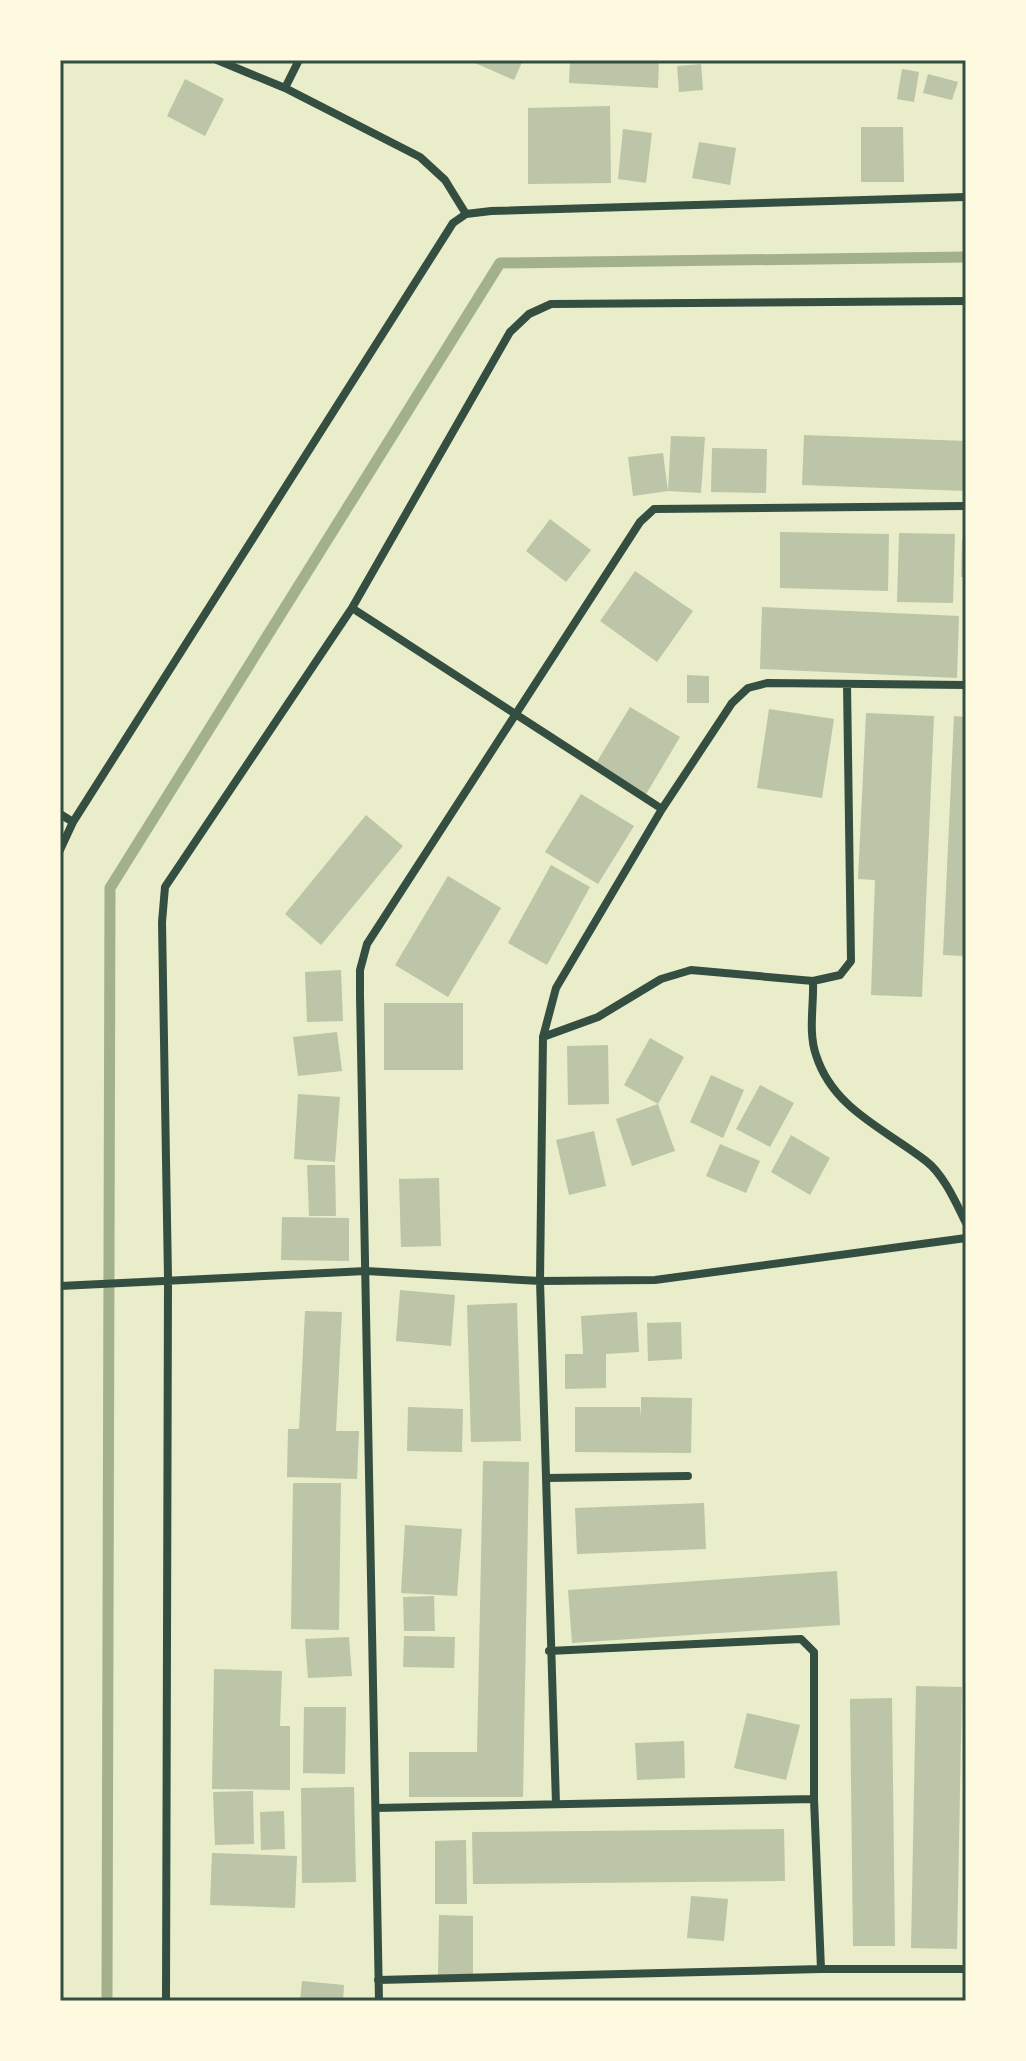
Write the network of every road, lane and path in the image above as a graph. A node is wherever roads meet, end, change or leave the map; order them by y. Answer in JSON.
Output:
{"nodes":[{"id":1,"x":217,"y":60,"type":"edge"},
{"id":2,"x":299,"y":60,"type":"edge"},
{"id":3,"x":285,"y":88,"type":"junction"},
{"id":4,"x":966,"y":197,"type":"edge"},
{"id":5,"x":466,"y":214,"type":"junction"},
{"id":6,"x":966,"y":301,"type":"edge"},
{"id":7,"x":966,"y":506,"type":"edge"},
{"id":8,"x":352,"y":608,"type":"junction"},
{"id":9,"x":847,"y":684,"type":"junction"},
{"id":10,"x":966,"y":685,"type":"edge"},
{"id":11,"x":514,"y":714,"type":"junction"},
{"id":12,"x":662,"y":809,"type":"junction"},
{"id":13,"x":60,"y":814,"type":"edge"},
{"id":14,"x":73,"y":822,"type":"junction"},
{"id":15,"x":60,"y":850,"type":"edge"},
{"id":16,"x":813,"y":981,"type":"junction"},
{"id":17,"x":543,"y":1037,"type":"junction"},
{"id":18,"x":966,"y":1223,"type":"edge"},
{"id":19,"x":966,"y":1238,"type":"edge"},
{"id":20,"x":366,"y":1271,"type":"junction"},
{"id":21,"x":168,"y":1278,"type":"junction"},
{"id":22,"x":540,"y":1281,"type":"junction"},
{"id":23,"x":60,"y":1286,"type":"edge"},
{"id":24,"x":688,"y":1476,"type":"dead end"},
{"id":25,"x":547,"y":1478,"type":"junction"},
{"id":26,"x":549,"y":1651,"type":"junction"},
{"id":27,"x":814,"y":1799,"type":"junction"},
{"id":28,"x":556,"y":1804,"type":"junction"},
{"id":29,"x":376,"y":1808,"type":"junction"},
{"id":30,"x":821,"y":1969,"type":"junction"},
{"id":31,"x":966,"y":1969,"type":"edge"},
{"id":32,"x":378,"y":1980,"type":"junction"},
{"id":33,"x":166,"y":2001,"type":"edge"},
{"id":34,"x":379,"y":2001,"type":"edge"}],
"edges":[{"from":1,"to":3,"type":"street"},
{"from":2,"to":3,"type":"street"},
{"from":3,"to":5,"type":"street"},
{"from":4,"to":5,"type":"street"},
{"from":5,"to":14,"type":"street"},
{"from":6,"to":8,"type":"street"},
{"from":7,"to":11,"type":"street"},
{"from":8,"to":11,"type":"street"},
{"from":8,"to":21,"type":"street"},
{"from":9,"to":10,"type":"street"},
{"from":9,"to":12,"type":"street"},
{"from":9,"to":16,"type":"street"},
{"from":11,"to":12,"type":"street"},
{"from":11,"to":20,"type":"street"},
{"from":12,"to":17,"type":"street"},
{"from":13,"to":14,"type":"street"},
{"from":14,"to":15,"type":"street"},
{"from":16,"to":17,"type":"street"},
{"from":16,"to":18,"type":"street"},
{"from":17,"to":22,"type":"street"},
{"from":19,"to":22,"type":"street"},
{"from":20,"to":21,"type":"street"},
{"from":20,"to":22,"type":"street"},
{"from":20,"to":29,"type":"street"},
{"from":21,"to":23,"type":"street"},
{"from":21,"to":33,"type":"street"},
{"from":22,"to":25,"type":"street"},
{"from":24,"to":25,"type":"street"},
{"from":25,"to":26,"type":"street"},
{"from":26,"to":27,"type":"street"},
{"from":26,"to":28,"type":"street"},
{"from":27,"to":28,"type":"street"},
{"from":27,"to":30,"type":"street"},
{"from":28,"to":29,"type":"street"},
{"from":29,"to":32,"type":"street"},
{"from":30,"to":31,"type":"street"},
{"from":30,"to":32,"type":"street"},
{"from":32,"to":34,"type":"street"}]}
